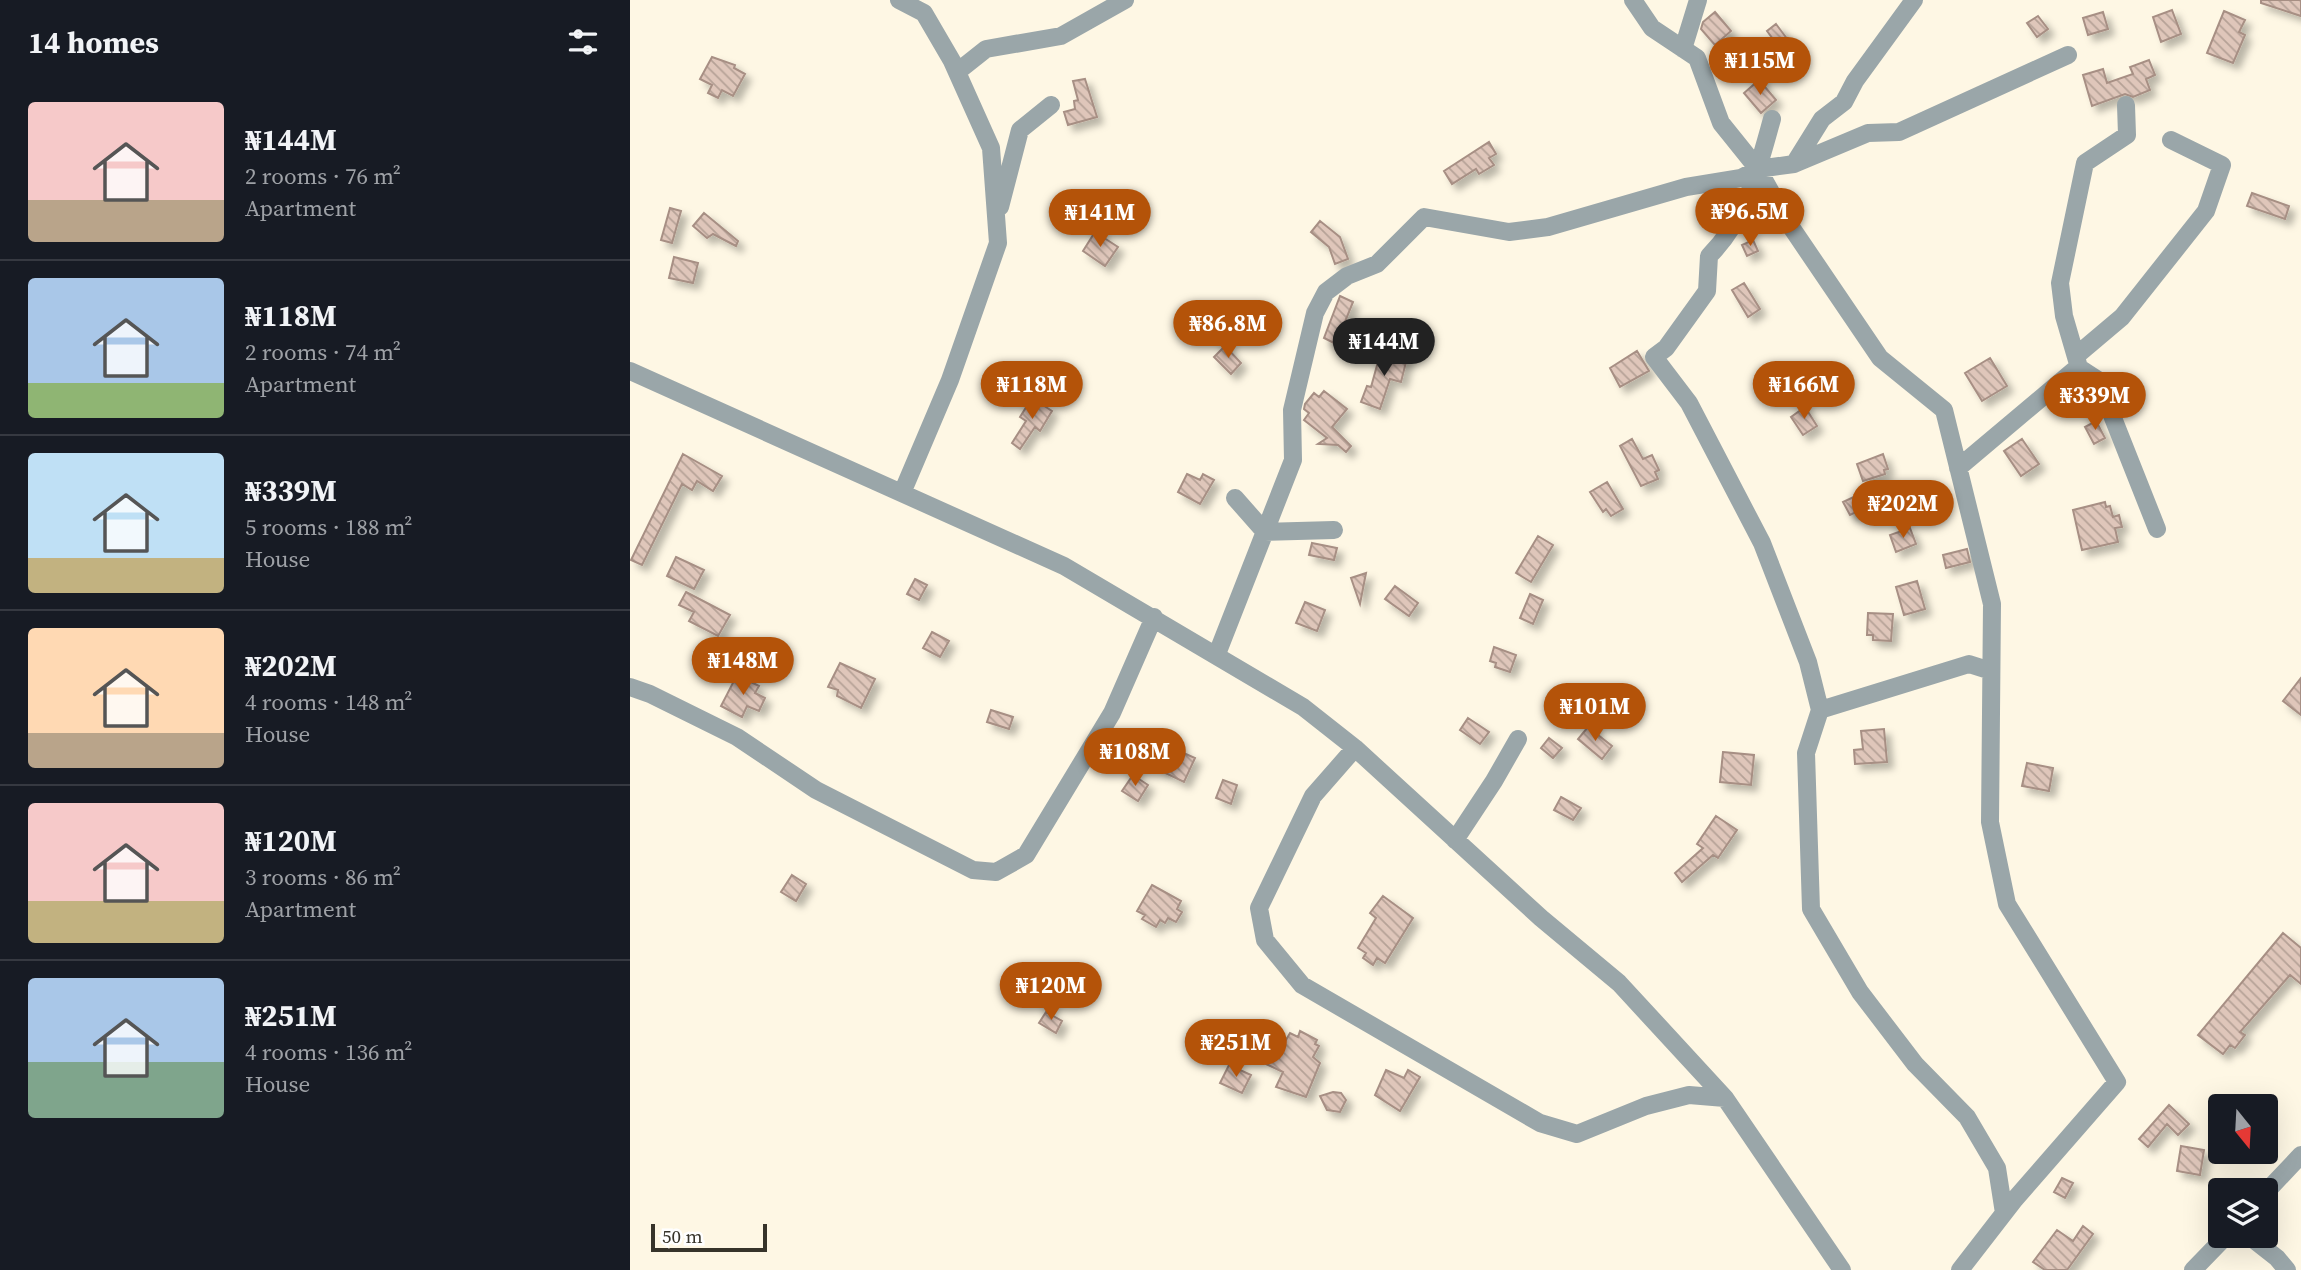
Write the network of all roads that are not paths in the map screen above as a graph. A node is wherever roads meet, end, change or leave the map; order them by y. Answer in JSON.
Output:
{"nodes":[{"id":1,"x":899,"y":0,"type":"edge"},
{"id":2,"x":1125,"y":0,"type":"edge"},
{"id":3,"x":1633,"y":0,"type":"edge"},
{"id":4,"x":1699,"y":0,"type":"edge"},
{"id":5,"x":1914,"y":0,"type":"edge"},
{"id":6,"x":1684,"y":49,"type":"junction"},
{"id":7,"x":2068,"y":55,"type":"dead end"},
{"id":8,"x":957,"y":72,"type":"junction"},
{"id":9,"x":1051,"y":105,"type":"dead end"},
{"id":10,"x":2126,"y":105,"type":"dead end"},
{"id":11,"x":1772,"y":119,"type":"dead end"},
{"id":12,"x":2171,"y":140,"type":"dead end"},
{"id":13,"x":1794,"y":164,"type":"junction"},
{"id":14,"x":1758,"y":169,"type":"junction"},
{"id":15,"x":996,"y":220,"type":"junction"},
{"id":16,"x":2077,"y":361,"type":"junction"},
{"id":17,"x":630,"y":371,"type":"edge"},
{"id":18,"x":1958,"y":468,"type":"junction"},
{"id":19,"x":902,"y":493,"type":"junction"},
{"id":20,"x":1235,"y":498,"type":"dead end"},
{"id":21,"x":2157,"y":528,"type":"dead end"},
{"id":22,"x":1334,"y":530,"type":"dead end"},
{"id":23,"x":1265,"y":532,"type":"junction"},
{"id":24,"x":1154,"y":617,"type":"junction"},
{"id":25,"x":1217,"y":654,"type":"junction"},
{"id":26,"x":1991,"y":671,"type":"junction"},
{"id":27,"x":630,"y":687,"type":"edge"},
{"id":28,"x":1820,"y":710,"type":"junction"},
{"id":29,"x":1518,"y":738,"type":"dead end"},
{"id":30,"x":1355,"y":748,"type":"junction"},
{"id":31,"x":1455,"y":840,"type":"junction"},
{"id":32,"x":1725,"y":1098,"type":"junction"},
{"id":33,"x":2301,"y":1154,"type":"edge"},
{"id":34,"x":2278,"y":1179,"type":"edge"},
{"id":35,"x":2004,"y":1213,"type":"junction"},
{"id":36,"x":2214,"y":1248,"type":"edge"},
{"id":37,"x":2264,"y":1248,"type":"edge"},
{"id":38,"x":1842,"y":1270,"type":"edge"},
{"id":39,"x":1961,"y":1270,"type":"edge"},
{"id":40,"x":2193,"y":1270,"type":"edge"},
{"id":41,"x":2287,"y":1270,"type":"edge"}],
"edges":[{"from":1,"to":8,"type":"street"},
{"from":2,"to":8,"type":"street"},
{"from":3,"to":6,"type":"street"},
{"from":4,"to":6,"type":"street"},
{"from":5,"to":13,"type":"street"},
{"from":6,"to":14,"type":"street"},
{"from":7,"to":13,"type":"street"},
{"from":8,"to":15,"type":"street"},
{"from":9,"to":15,"type":"street"},
{"from":10,"to":16,"type":"street"},
{"from":11,"to":14,"type":"street"},
{"from":12,"to":16,"type":"street"},
{"from":13,"to":14,"type":"street"},
{"from":14,"to":18,"type":"street"},
{"from":14,"to":23,"type":"street"},
{"from":14,"to":28,"type":"street"},
{"from":15,"to":19,"type":"street"},
{"from":16,"to":18,"type":"street"},
{"from":16,"to":21,"type":"street"},
{"from":17,"to":19,"type":"street"},
{"from":18,"to":26,"type":"street"},
{"from":19,"to":24,"type":"street"},
{"from":20,"to":23,"type":"street"},
{"from":22,"to":23,"type":"street"},
{"from":23,"to":25,"type":"street"},
{"from":24,"to":25,"type":"street"},
{"from":24,"to":27,"type":"street"},
{"from":25,"to":30,"type":"street"},
{"from":26,"to":28,"type":"street"},
{"from":26,"to":35,"type":"street"},
{"from":28,"to":35,"type":"street"},
{"from":29,"to":31,"type":"street"},
{"from":30,"to":31,"type":"street"},
{"from":30,"to":32,"type":"street"},
{"from":31,"to":32,"type":"street"},
{"from":32,"to":38,"type":"street"},
{"from":33,"to":34,"type":"street"},
{"from":35,"to":39,"type":"street"},
{"from":36,"to":40,"type":"street"},
{"from":37,"to":41,"type":"street"}]}
